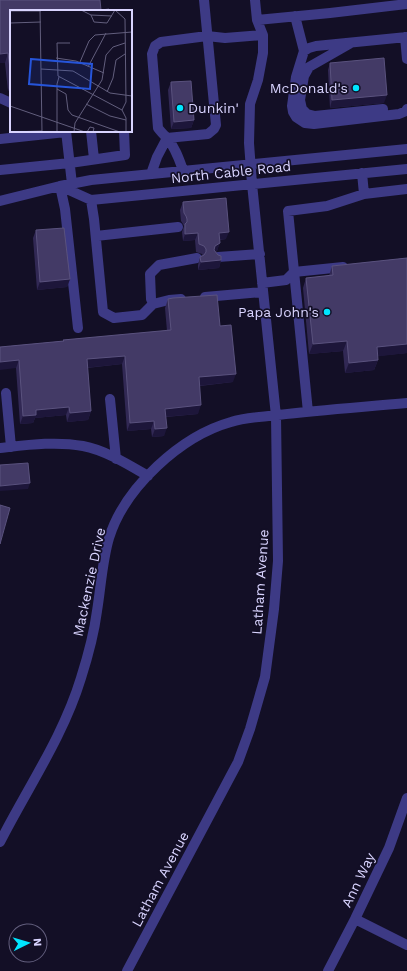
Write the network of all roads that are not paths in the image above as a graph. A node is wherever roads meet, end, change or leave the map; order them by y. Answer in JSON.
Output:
{"nodes":[{"id":1,"x":204,"y":0,"type":"edge"},
{"id":2,"x":255,"y":0,"type":"edge"},
{"id":3,"x":407,"y":4,"type":"edge"},
{"id":4,"x":295,"y":16,"type":"junction"},
{"id":5,"x":257,"y":20,"type":"junction"},
{"id":6,"x":263,"y":34,"type":"junction"},
{"id":7,"x":208,"y":36,"type":"junction"},
{"id":8,"x":406,"y":37,"type":"edge"},
{"id":9,"x":351,"y":43,"type":"junction"},
{"id":10,"x":304,"y":51,"type":"junction"},
{"id":11,"x":407,"y":59,"type":"edge"},
{"id":12,"x":0,"y":98,"type":"edge"},
{"id":13,"x":10,"y":103,"type":"edge"},
{"id":14,"x":10,"y":106,"type":"edge"},
{"id":15,"x":0,"y":107,"type":"edge"},
{"id":16,"x":407,"y":108,"type":"edge"},
{"id":17,"x":66,"y":132,"type":"edge"},
{"id":18,"x":91,"y":132,"type":"edge"},
{"id":19,"x":124,"y":132,"type":"edge"},
{"id":20,"x":167,"y":138,"type":"junction"},
{"id":21,"x":0,"y":139,"type":"edge"},
{"id":22,"x":407,"y":149,"type":"edge"},
{"id":23,"x":94,"y":159,"type":"junction"},
{"id":24,"x":70,"y":163,"type":"junction"},
{"id":25,"x":250,"y":164,"type":"junction"},
{"id":26,"x":407,"y":169,"type":"edge"},
{"id":27,"x":0,"y":170,"type":"edge"},
{"id":28,"x":183,"y":170,"type":"junction"},
{"id":29,"x":362,"y":173,"type":"junction"},
{"id":30,"x":151,"y":174,"type":"junction"},
{"id":31,"x":72,"y":184,"type":"junction"},
{"id":32,"x":252,"y":184,"type":"junction"},
{"id":33,"x":60,"y":186,"type":"junction"},
{"id":34,"x":407,"y":189,"type":"edge"},
{"id":35,"x":364,"y":194,"type":"junction"},
{"id":36,"x":91,"y":200,"type":"junction"},
{"id":37,"x":0,"y":202,"type":"edge"},
{"id":38,"x":178,"y":227,"type":"dead end"},
{"id":39,"x":96,"y":236,"type":"junction"},
{"id":40,"x":260,"y":254,"type":"junction"},
{"id":41,"x":218,"y":257,"type":"edge"},
{"id":42,"x":197,"y":258,"type":"dead end"},
{"id":43,"x":356,"y":266,"type":"edge"},
{"id":44,"x":294,"y":272,"type":"junction"},
{"id":45,"x":262,"y":287,"type":"junction"},
{"id":46,"x":153,"y":304,"type":"junction"},
{"id":47,"x":78,"y":328,"type":"dead end"},
{"id":48,"x":6,"y":393,"type":"dead end"},
{"id":49,"x":110,"y":398,"type":"dead end"},
{"id":50,"x":407,"y":403,"type":"edge"},
{"id":51,"x":308,"y":412,"type":"junction"},
{"id":52,"x":276,"y":416,"type":"junction"},
{"id":53,"x":11,"y":447,"type":"junction"},
{"id":54,"x":0,"y":448,"type":"edge"},
{"id":55,"x":116,"y":459,"type":"junction"},
{"id":56,"x":148,"y":476,"type":"junction"},
{"id":57,"x":407,"y":798,"type":"edge"},
{"id":58,"x":0,"y":842,"type":"edge"},
{"id":59,"x":355,"y":920,"type":"junction"},
{"id":60,"x":407,"y":944,"type":"edge"},
{"id":61,"x":127,"y":971,"type":"edge"},
{"id":62,"x":328,"y":971,"type":"edge"}],
"edges":[{"from":1,"to":7,"type":"street"},
{"from":2,"to":5,"type":"street"},
{"from":3,"to":4,"type":"street"},
{"from":4,"to":5,"type":"street"},
{"from":4,"to":10,"type":"street"},
{"from":5,"to":6,"type":"street"},
{"from":6,"to":7,"type":"street"},
{"from":6,"to":25,"type":"street","name":"Latham Avenue"},
{"from":7,"to":20,"type":"street"},
{"from":7,"to":20,"type":"street"},
{"from":8,"to":9,"type":"street"},
{"from":8,"to":11,"type":"street"},
{"from":9,"to":10,"type":"street"},
{"from":9,"to":16,"type":"street"},
{"from":10,"to":16,"type":"street"},
{"from":12,"to":13,"type":"street"},
{"from":14,"to":15,"type":"street"},
{"from":17,"to":21,"type":"street"},
{"from":17,"to":24,"type":"street"},
{"from":18,"to":23,"type":"street"},
{"from":19,"to":23,"type":"street"},
{"from":20,"to":28,"type":"street"},
{"from":20,"to":30,"type":"street"},
{"from":22,"to":25,"type":"street","name":"North Cable Road"},
{"from":23,"to":24,"type":"street"},
{"from":24,"to":27,"type":"street"},
{"from":24,"to":31,"type":"street"},
{"from":25,"to":28,"type":"street","name":"North Cable Road"},
{"from":25,"to":32,"type":"street","name":"Latham Avenue"},
{"from":26,"to":29,"type":"street","name":"North Cable Road"},
{"from":28,"to":30,"type":"street","name":"North Cable Road"},
{"from":29,"to":32,"type":"street","name":"North Cable Road"},
{"from":29,"to":35,"type":"street"},
{"from":30,"to":31,"type":"street","name":"North Cable Road"},
{"from":31,"to":33,"type":"street","name":"North Cable Road"},
{"from":32,"to":36,"type":"street","name":"North Cable Road"},
{"from":32,"to":40,"type":"street","name":"Latham Avenue"},
{"from":33,"to":36,"type":"street","name":"North Cable Road"},
{"from":33,"to":37,"type":"street","name":"North Cable Road"},
{"from":33,"to":47,"type":"street"},
{"from":34,"to":35,"type":"street"},
{"from":35,"to":44,"type":"street"},
{"from":36,"to":39,"type":"street"},
{"from":38,"to":39,"type":"street"},
{"from":39,"to":46,"type":"street"},
{"from":40,"to":41,"type":"street"},
{"from":40,"to":45,"type":"street","name":"Latham Avenue"},
{"from":42,"to":46,"type":"street"},
{"from":43,"to":44,"type":"street"},
{"from":44,"to":45,"type":"street"},
{"from":44,"to":51,"type":"street"},
{"from":45,"to":46,"type":"street"},
{"from":45,"to":52,"type":"street","name":"Latham Avenue"},
{"from":48,"to":53,"type":"street"},
{"from":49,"to":55,"type":"street"},
{"from":50,"to":51,"type":"street","name":"Mackenzie Drive"},
{"from":51,"to":52,"type":"street","name":"Mackenzie Drive"},
{"from":52,"to":56,"type":"street","name":"Mackenzie Drive"},
{"from":52,"to":61,"type":"street","name":"Latham Avenue"},
{"from":53,"to":54,"type":"street"},
{"from":53,"to":55,"type":"street"},
{"from":55,"to":56,"type":"street"},
{"from":56,"to":58,"type":"street","name":"Mackenzie Drive"},
{"from":57,"to":59,"type":"street","name":"Ann Way"},
{"from":59,"to":60,"type":"street"},
{"from":59,"to":62,"type":"street","name":"Ann Way"}]}
